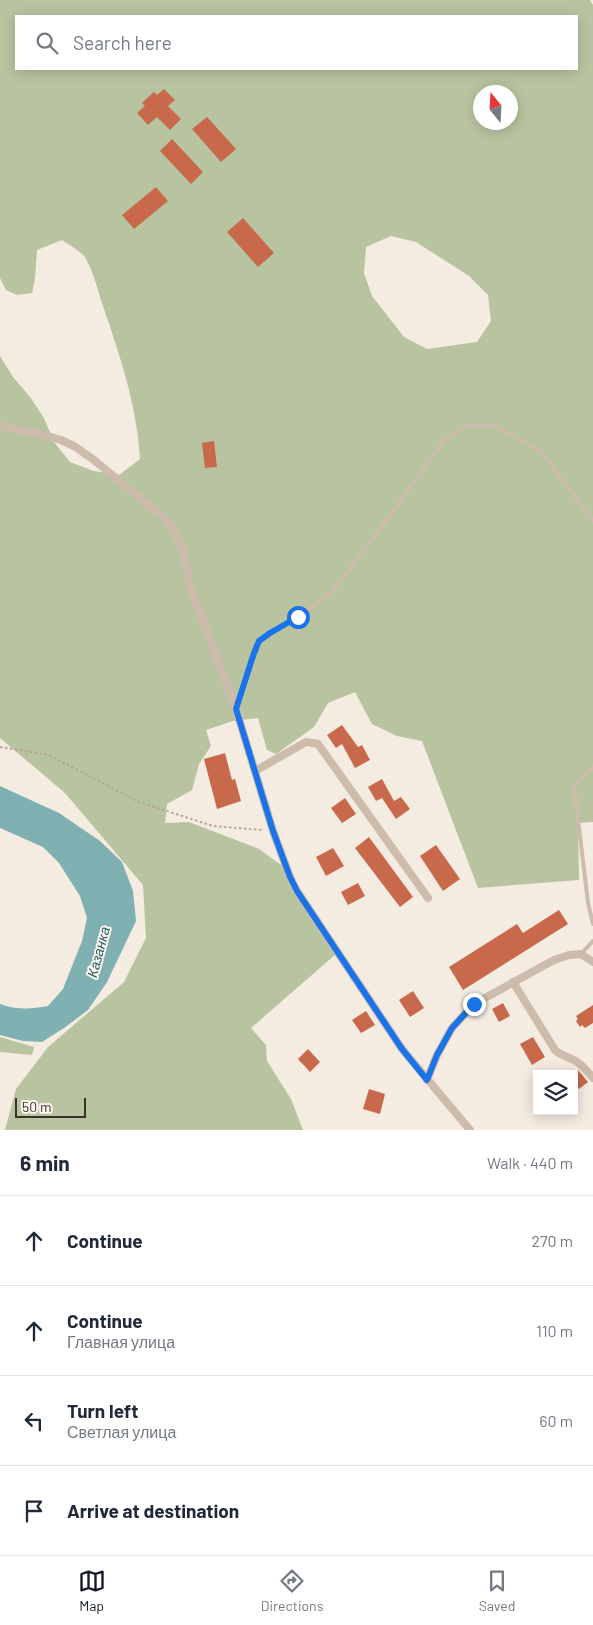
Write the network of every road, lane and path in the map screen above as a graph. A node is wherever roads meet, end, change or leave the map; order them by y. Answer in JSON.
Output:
{"nodes":[{"id":1,"x":0,"y":426,"type":"edge"},
{"id":2,"x":593,"y":521,"type":"edge"},
{"id":3,"x":236,"y":709,"type":"junction"},
{"id":4,"x":0,"y":746,"type":"edge"},
{"id":5,"x":593,"y":767,"type":"edge"},
{"id":6,"x":255,"y":771,"type":"junction"},
{"id":7,"x":273,"y":831,"type":"junction"},
{"id":8,"x":428,"y":898,"type":"dead end"},
{"id":9,"x":593,"y":924,"type":"edge"},
{"id":10,"x":593,"y":941,"type":"edge"},
{"id":11,"x":581,"y":954,"type":"junction"},
{"id":12,"x":593,"y":962,"type":"edge"},
{"id":13,"x":513,"y":982,"type":"junction"},
{"id":14,"x":593,"y":1078,"type":"edge"},
{"id":15,"x":427,"y":1080,"type":"junction"},
{"id":16,"x":470,"y":1130,"type":"edge"}],
"edges":[{"from":1,"to":3,"type":"street"},
{"from":2,"to":3,"type":"lane"},
{"from":3,"to":6,"type":"street"},
{"from":4,"to":7,"type":"path"},
{"from":5,"to":9,"type":"lane"},
{"from":6,"to":7,"type":"street"},
{"from":6,"to":8,"type":"street"},
{"from":7,"to":15,"type":"street"},
{"from":10,"to":11,"type":"lane"},
{"from":11,"to":12,"type":"street"},
{"from":11,"to":13,"type":"street"},
{"from":13,"to":14,"type":"street"},
{"from":13,"to":15,"type":"street"},
{"from":15,"to":16,"type":"street"}]}
